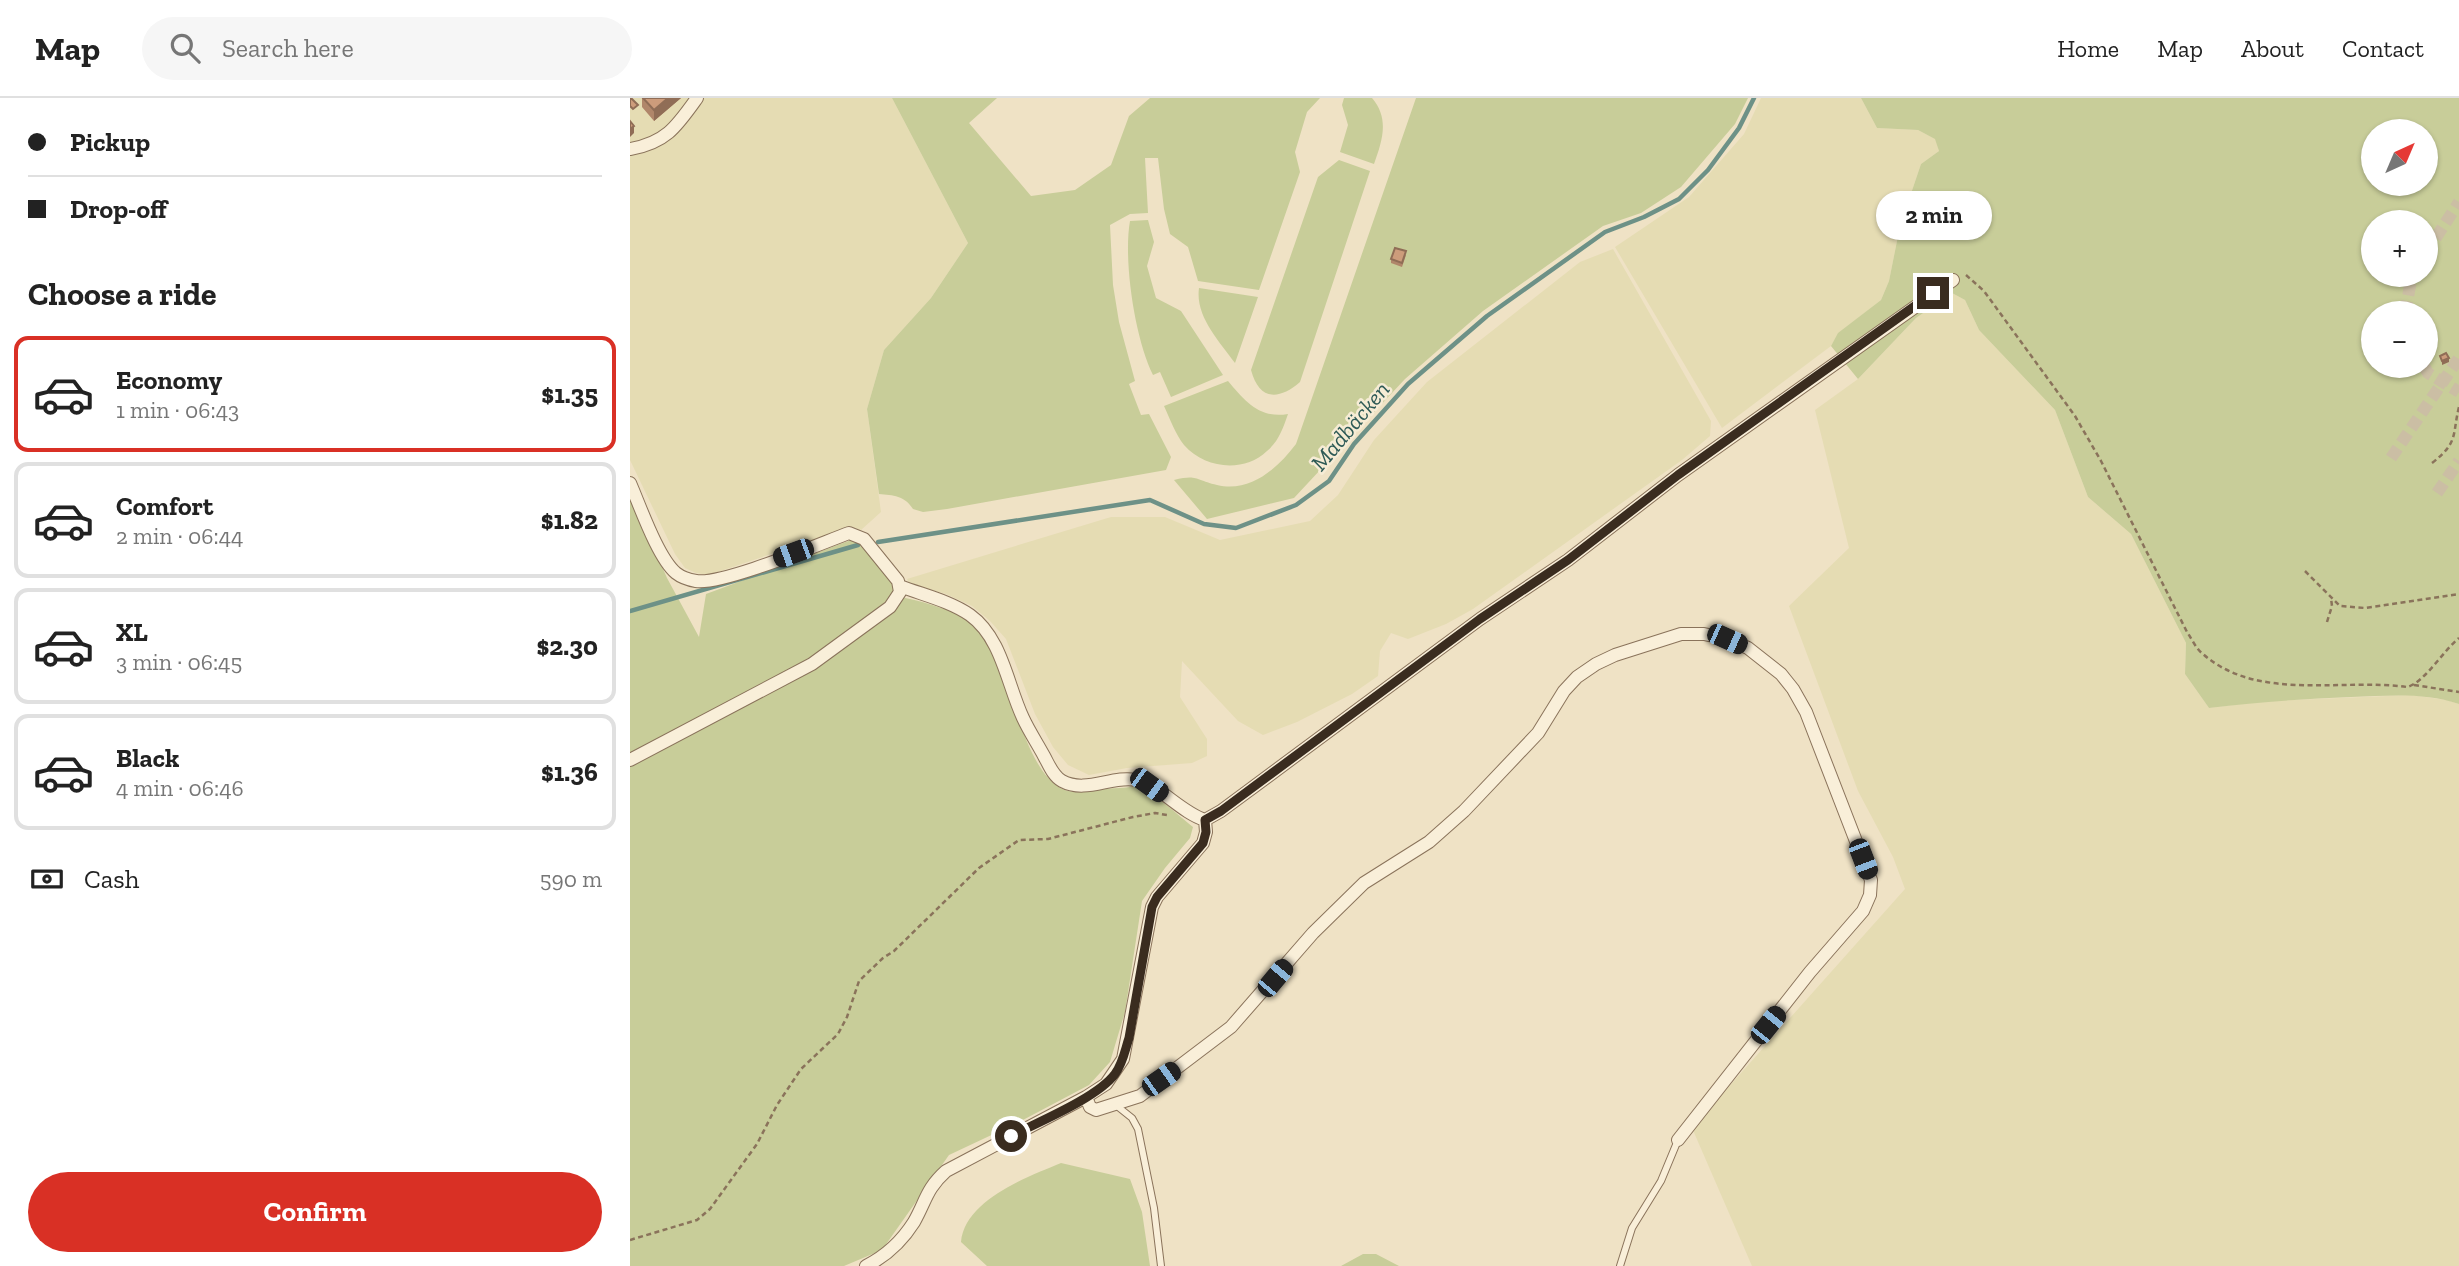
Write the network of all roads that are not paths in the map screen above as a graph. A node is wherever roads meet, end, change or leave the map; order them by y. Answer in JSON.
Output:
{"nodes":[{"id":1,"x":697,"y":98,"type":"edge"},
{"id":2,"x":630,"y":149,"type":"edge"},
{"id":3,"x":1953,"y":279,"type":"road end"},
{"id":4,"x":630,"y":482,"type":"edge"},
{"id":5,"x":900,"y":586,"type":"junction"},
{"id":6,"x":630,"y":760,"type":"edge"},
{"id":7,"x":1205,"y":820,"type":"junction"},
{"id":8,"x":1086,"y":1097,"type":"junction"},
{"id":9,"x":1115,"y":1105,"type":"junction"},
{"id":10,"x":1678,"y":1140,"type":"joint"},
{"id":11,"x":866,"y":1266,"type":"edge"},
{"id":12,"x":1161,"y":1266,"type":"edge"},
{"id":13,"x":1620,"y":1266,"type":"edge"}],
"edges":[{"from":1,"to":2,"type":"street"},
{"from":3,"to":7,"type":"street"},
{"from":4,"to":5,"type":"street"},
{"from":5,"to":6,"type":"street"},
{"from":5,"to":7,"type":"street"},
{"from":7,"to":8,"type":"street"},
{"from":8,"to":9,"type":"street"},
{"from":8,"to":11,"type":"street"},
{"from":9,"to":10,"type":"street"},
{"from":9,"to":12,"type":"lane"},
{"from":10,"to":13,"type":"lane"}]}
